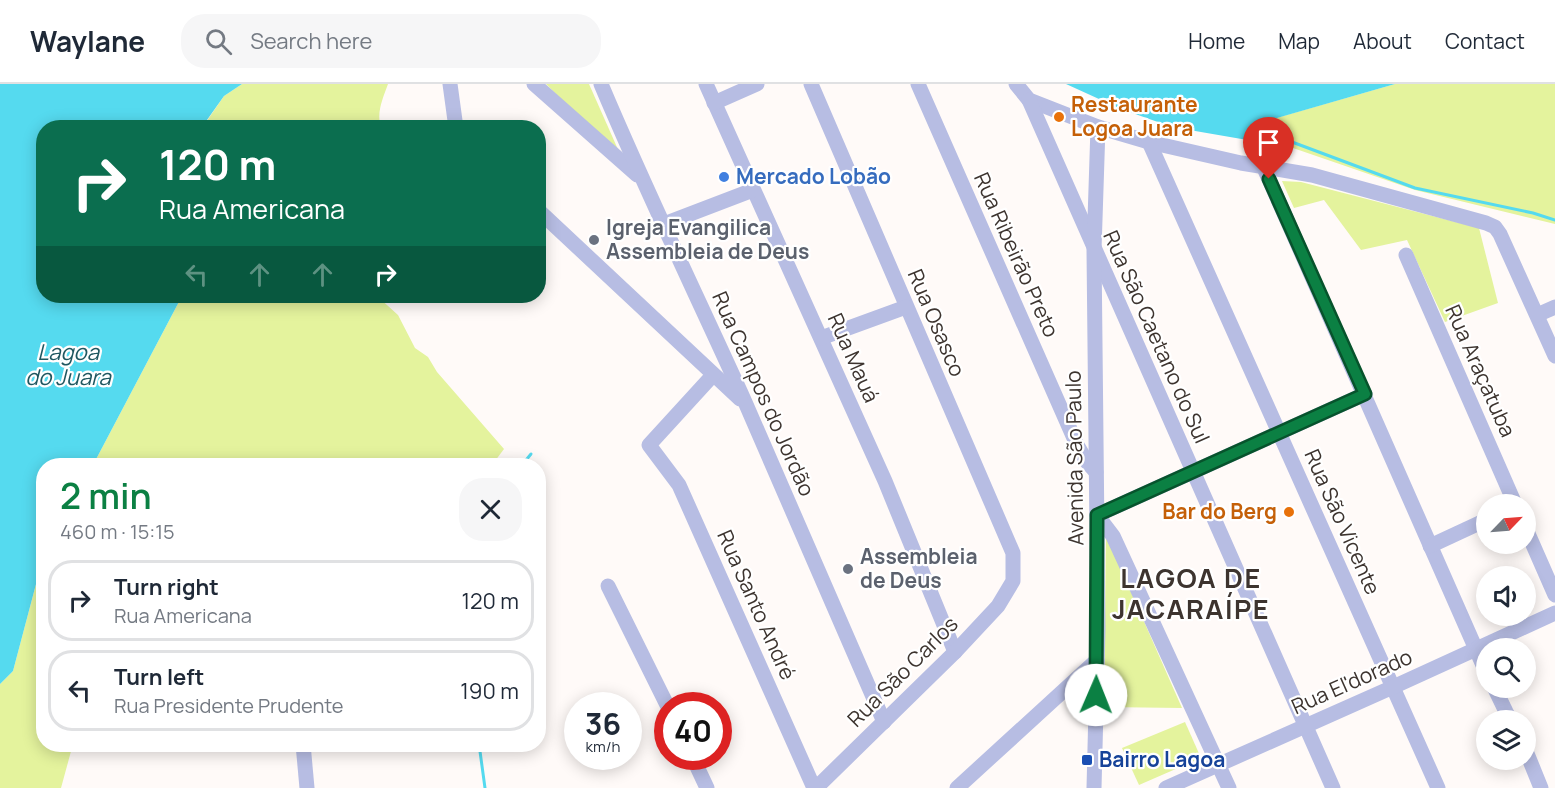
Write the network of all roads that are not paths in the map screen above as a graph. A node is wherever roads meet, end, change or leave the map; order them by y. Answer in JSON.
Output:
{"nodes":[{"id":1,"x":450,"y":84,"type":"edge"},
{"id":2,"x":534,"y":84,"type":"edge"},
{"id":3,"x":601,"y":84,"type":"edge"},
{"id":4,"x":706,"y":84,"type":"edge"},
{"id":5,"x":757,"y":84,"type":"edge"},
{"id":6,"x":811,"y":84,"type":"edge"},
{"id":7,"x":918,"y":84,"type":"edge"},
{"id":8,"x":1016,"y":84,"type":"edge"},
{"id":9,"x":1029,"y":100,"type":"junction"},
{"id":10,"x":714,"y":103,"type":"junction"},
{"id":11,"x":455,"y":120,"type":"edge"},
{"id":12,"x":1098,"y":128,"type":"junction"},
{"id":13,"x":1149,"y":142,"type":"junction"},
{"id":14,"x":1264,"y":168,"type":"junction"},
{"id":15,"x":641,"y":179,"type":"junction"},
{"id":16,"x":753,"y":190,"type":"junction"},
{"id":17,"x":546,"y":218,"type":"edge"},
{"id":18,"x":664,"y":224,"type":"junction"},
{"id":19,"x":1094,"y":250,"type":"junction"},
{"id":20,"x":1406,"y":255,"type":"dead end"},
{"id":21,"x":906,"y":307,"type":"junction"},
{"id":22,"x":1555,"y":307,"type":"edge"},
{"id":23,"x":1537,"y":315,"type":"junction"},
{"id":24,"x":821,"y":338,"type":"junction"},
{"id":25,"x":1555,"y":356,"type":"edge"},
{"id":26,"x":713,"y":375,"type":"junction"},
{"id":27,"x":1365,"y":394,"type":"junction"},
{"id":28,"x":745,"y":404,"type":"junction"},
{"id":29,"x":1280,"y":433,"type":"junction"},
{"id":30,"x":1096,"y":472,"type":"junction"},
{"id":31,"x":1193,"y":473,"type":"junction"},
{"id":32,"x":1511,"y":494,"type":"edge"},
{"id":33,"x":1097,"y":515,"type":"junction"},
{"id":34,"x":1476,"y":525,"type":"edge"},
{"id":35,"x":1430,"y":546,"type":"junction"},
{"id":36,"x":1536,"y":552,"type":"edge"},
{"id":37,"x":1013,"y":581,"type":"joint"},
{"id":38,"x":608,"y":586,"type":"dead end"},
{"id":39,"x":1555,"y":595,"type":"edge"},
{"id":40,"x":1555,"y":613,"type":"edge"},
{"id":41,"x":1475,"y":649,"type":"junction"},
{"id":42,"x":955,"y":652,"type":"junction"},
{"id":43,"x":1097,"y":660,"type":"junction"},
{"id":44,"x":1393,"y":687,"type":"junction"},
{"id":45,"x":661,"y":692,"type":"edge"},
{"id":46,"x":884,"y":722,"type":"junction"},
{"id":47,"x":1305,"y":726,"type":"junction"},
{"id":48,"x":304,"y":752,"type":"edge"},
{"id":49,"x":1218,"y":765,"type":"junction"},
{"id":50,"x":699,"y":770,"type":"edge"},
{"id":51,"x":1534,"y":770,"type":"edge"},
{"id":52,"x":307,"y":788,"type":"edge"},
{"id":53,"x":707,"y":788,"type":"edge"},
{"id":54,"x":815,"y":788,"type":"edge"},
{"id":55,"x":957,"y":788,"type":"edge"},
{"id":56,"x":1094,"y":788,"type":"edge"},
{"id":57,"x":1166,"y":788,"type":"edge"},
{"id":58,"x":1229,"y":788,"type":"edge"},
{"id":59,"x":1333,"y":788,"type":"edge"},
{"id":60,"x":1438,"y":788,"type":"edge"},
{"id":61,"x":1541,"y":788,"type":"edge"}],
"edges":[{"from":1,"to":11,"type":"street"},
{"from":2,"to":15,"type":"street"},
{"from":3,"to":15,"type":"street","name":"Rua Campos do Jordão"},
{"from":4,"to":10,"type":"street","name":"Rua Mauá"},
{"from":5,"to":10,"type":"street"},
{"from":6,"to":21,"type":"street","name":"Rua Osasco"},
{"from":7,"to":30,"type":"street","name":"Rua Ribeirão Preto"},
{"from":8,"to":9,"type":"street"},
{"from":9,"to":12,"type":"street"},
{"from":9,"to":19,"type":"street","name":"Rua São Caetano do Sul"},
{"from":10,"to":16,"type":"street","name":"Rua Mauá"},
{"from":12,"to":13,"type":"street"},
{"from":12,"to":19,"type":"street","name":"Avenida São Paulo"},
{"from":13,"to":14,"type":"street"},
{"from":13,"to":29,"type":"street","name":"Rua São Vicente"},
{"from":14,"to":23,"type":"street"},
{"from":14,"to":27,"type":"street"},
{"from":15,"to":18,"type":"street","name":"Rua Campos do Jordão"},
{"from":16,"to":18,"type":"street"},
{"from":16,"to":24,"type":"street","name":"Rua Mauá"},
{"from":17,"to":26,"type":"street"},
{"from":18,"to":28,"type":"street","name":"Rua Campos do Jordão"},
{"from":19,"to":30,"type":"street","name":"Avenida São Paulo"},
{"from":19,"to":31,"type":"street","name":"Rua São Caetano do Sul"},
{"from":20,"to":32,"type":"street","name":"Rua Araçatuba"},
{"from":21,"to":24,"type":"street"},
{"from":21,"to":37,"type":"street","name":"Rua Osasco"},
{"from":22,"to":23,"type":"street"},
{"from":23,"to":25,"type":"street"},
{"from":24,"to":42,"type":"street","name":"Rua Mauá"},
{"from":26,"to":28,"type":"street"},
{"from":26,"to":54,"type":"street","name":"Rua Santo André"},
{"from":27,"to":29,"type":"street"},
{"from":27,"to":35,"type":"street"},
{"from":28,"to":46,"type":"street","name":"Rua Campos do Jordão"},
{"from":29,"to":31,"type":"street"},
{"from":29,"to":44,"type":"street","name":"Rua São Vicente"},
{"from":30,"to":33,"type":"street","name":"Avenida São Paulo"},
{"from":31,"to":33,"type":"street"},
{"from":31,"to":47,"type":"street","name":"Rua São Caetano do Sul"},
{"from":33,"to":43,"type":"street","name":"Avenida São Paulo"},
{"from":33,"to":49,"type":"street"},
{"from":34,"to":35,"type":"street"},
{"from":35,"to":41,"type":"street"},
{"from":36,"to":39,"type":"street"},
{"from":37,"to":42,"type":"street","name":"Rua São Carlos"},
{"from":38,"to":45,"type":"street"},
{"from":40,"to":41,"type":"street","name":"Rua El'dorado"},
{"from":41,"to":44,"type":"street","name":"Rua El'dorado"},
{"from":42,"to":46,"type":"street","name":"Rua São Carlos"},
{"from":43,"to":55,"type":"street"},
{"from":43,"to":56,"type":"street","name":"Avenida São Paulo"},
{"from":44,"to":47,"type":"street","name":"Rua El'dorado"},
{"from":44,"to":60,"type":"street","name":"Rua São Vicente"},
{"from":46,"to":54,"type":"street","name":"Rua São Carlos"},
{"from":47,"to":49,"type":"street","name":"Rua El'dorado"},
{"from":47,"to":59,"type":"street","name":"Rua São Caetano do Sul"},
{"from":48,"to":52,"type":"street"},
{"from":49,"to":57,"type":"street","name":"Rua El'dorado"},
{"from":49,"to":58,"type":"street"},
{"from":50,"to":53,"type":"street"},
{"from":51,"to":61,"type":"street"}]}
